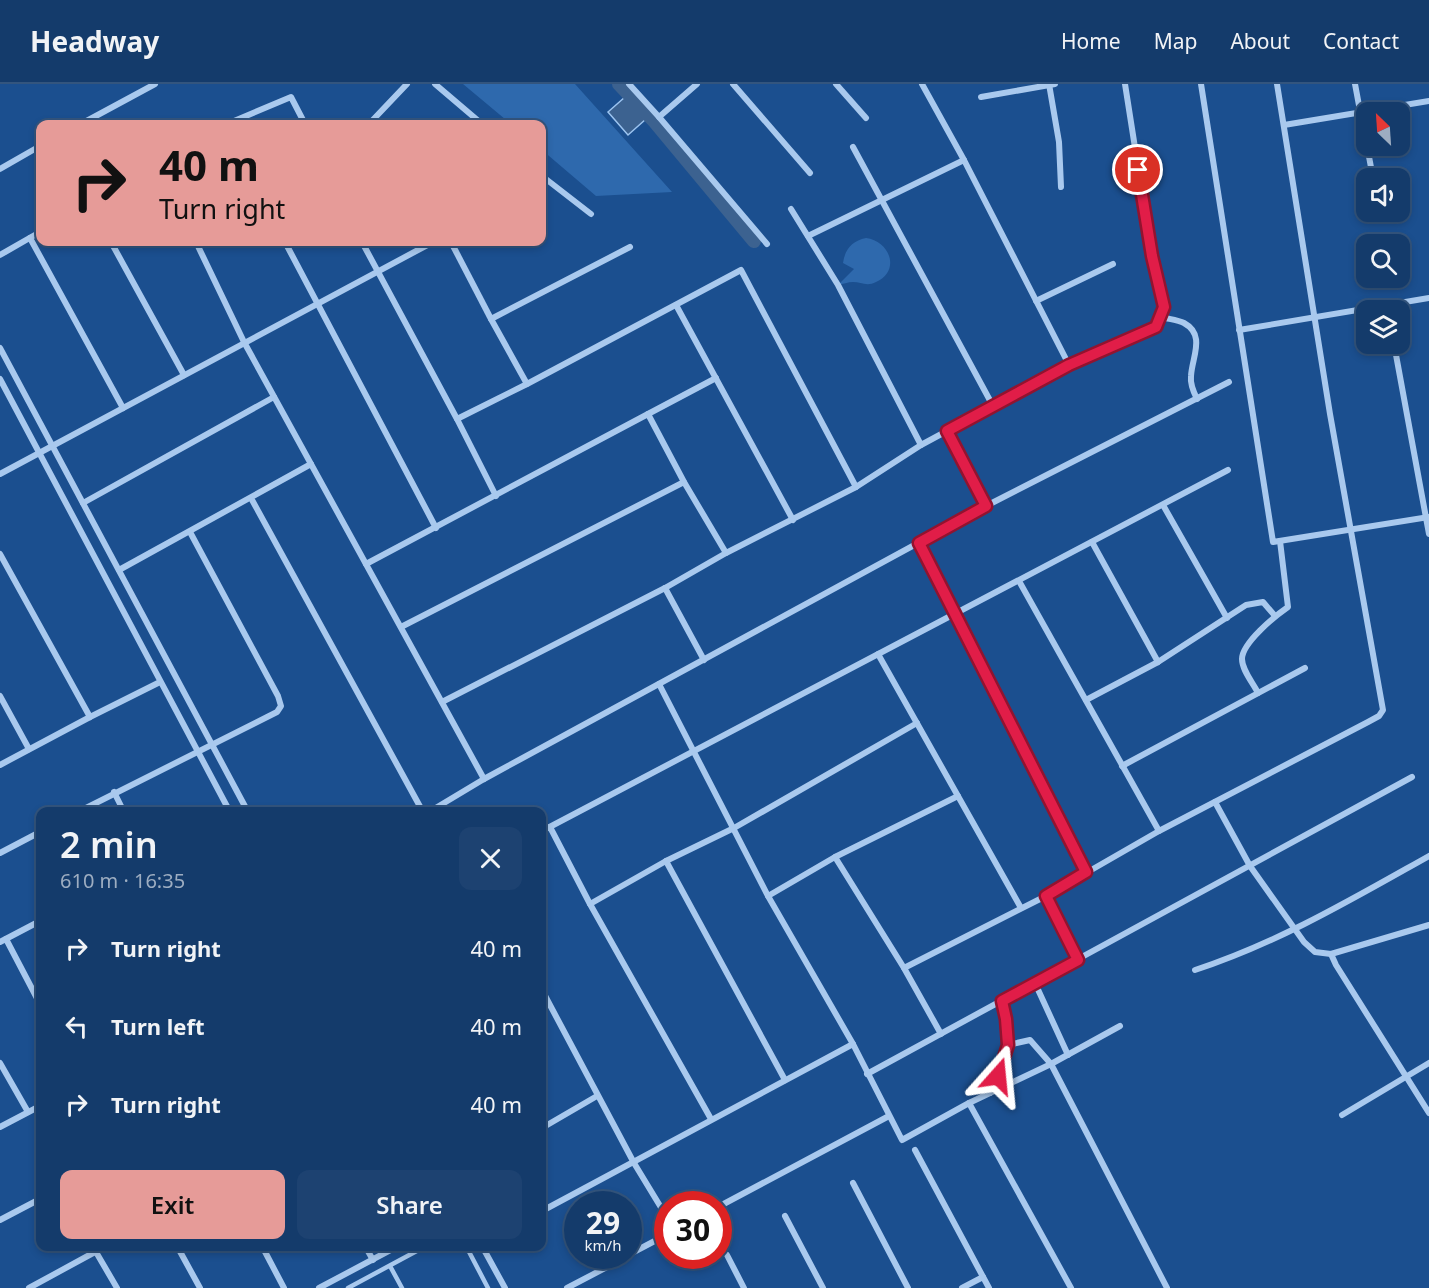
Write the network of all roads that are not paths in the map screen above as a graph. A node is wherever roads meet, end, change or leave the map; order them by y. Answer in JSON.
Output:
{"nodes":[{"id":1,"x":155,"y":84,"type":"edge"},
{"id":2,"x":406,"y":84,"type":"edge"},
{"id":3,"x":435,"y":84,"type":"edge"},
{"id":4,"x":629,"y":84,"type":"edge"},
{"id":5,"x":697,"y":84,"type":"edge"},
{"id":6,"x":733,"y":84,"type":"edge"},
{"id":7,"x":836,"y":84,"type":"edge"},
{"id":8,"x":922,"y":84,"type":"edge"},
{"id":9,"x":1049,"y":84,"type":"edge"},
{"id":10,"x":1055,"y":84,"type":"edge"},
{"id":11,"x":1125,"y":84,"type":"edge"},
{"id":12,"x":1202,"y":84,"type":"edge"},
{"id":13,"x":1277,"y":84,"type":"edge"},
{"id":14,"x":1355,"y":84,"type":"edge"},
{"id":15,"x":981,"y":97,"type":"dead end"},
{"id":16,"x":1429,"y":101,"type":"edge"},
{"id":17,"x":1358,"y":102,"type":"edge"},
{"id":18,"x":1410,"y":104,"type":"edge"},
{"id":19,"x":1356,"y":114,"type":"edge"},
{"id":20,"x":659,"y":117,"type":"junction"},
{"id":21,"x":866,"y":118,"type":"dead end"},
{"id":22,"x":89,"y":120,"type":"edge"},
{"id":23,"x":237,"y":120,"type":"edge"},
{"id":24,"x":302,"y":120,"type":"edge"},
{"id":25,"x":373,"y":120,"type":"edge"},
{"id":26,"x":477,"y":120,"type":"edge"},
{"id":27,"x":1284,"y":125,"type":"junction"},
{"id":28,"x":852,"y":147,"type":"dead end"},
{"id":29,"x":36,"y":148,"type":"edge"},
{"id":30,"x":964,"y":160,"type":"junction"},
{"id":31,"x":0,"y":168,"type":"edge"},
{"id":32,"x":810,"y":173,"type":"dead end"},
{"id":33,"x":546,"y":179,"type":"edge"},
{"id":34,"x":1061,"y":187,"type":"dead end"},
{"id":35,"x":881,"y":200,"type":"junction"},
{"id":36,"x":791,"y":209,"type":"dead end"},
{"id":37,"x":591,"y":214,"type":"dead end"},
{"id":38,"x":36,"y":234,"type":"edge"},
{"id":39,"x":808,"y":236,"type":"junction"},
{"id":40,"x":30,"y":238,"type":"junction"},
{"id":41,"x":767,"y":244,"type":"dead end"},
{"id":42,"x":113,"y":246,"type":"edge"},
{"id":43,"x":198,"y":246,"type":"edge"},
{"id":44,"x":287,"y":246,"type":"edge"},
{"id":45,"x":364,"y":246,"type":"edge"},
{"id":46,"x":425,"y":246,"type":"edge"},
{"id":47,"x":453,"y":246,"type":"edge"},
{"id":48,"x":630,"y":247,"type":"dead end"},
{"id":49,"x":0,"y":255,"type":"edge"},
{"id":50,"x":1113,"y":264,"type":"dead end"},
{"id":51,"x":376,"y":270,"type":"junction"},
{"id":52,"x":1429,"y":298,"type":"edge"},
{"id":53,"x":1036,"y":301,"type":"junction"},
{"id":54,"x":318,"y":302,"type":"junction"},
{"id":55,"x":1410,"y":303,"type":"edge"},
{"id":56,"x":676,"y":305,"type":"junction"},
{"id":57,"x":1356,"y":312,"type":"edge"},
{"id":58,"x":1315,"y":316,"type":"junction"},
{"id":59,"x":1161,"y":317,"type":"junction"},
{"id":60,"x":492,"y":320,"type":"junction"},
{"id":61,"x":1239,"y":330,"type":"junction"},
{"id":62,"x":244,"y":342,"type":"junction"},
{"id":63,"x":0,"y":348,"type":"edge"},
{"id":64,"x":1396,"y":354,"type":"edge"},
{"id":65,"x":1069,"y":365,"type":"junction"},
{"id":66,"x":184,"y":375,"type":"junction"},
{"id":67,"x":716,"y":378,"type":"junction"},
{"id":68,"x":0,"y":379,"type":"edge"},
{"id":69,"x":1229,"y":382,"type":"dead end"},
{"id":70,"x":527,"y":384,"type":"junction"},
{"id":71,"x":274,"y":397,"type":"junction"},
{"id":72,"x":1197,"y":399,"type":"junction"},
{"id":73,"x":993,"y":406,"type":"junction"},
{"id":74,"x":123,"y":408,"type":"junction"},
{"id":75,"x":648,"y":414,"type":"junction"},
{"id":76,"x":457,"y":419,"type":"junction"},
{"id":77,"x":947,"y":431,"type":"junction"},
{"id":78,"x":53,"y":445,"type":"junction"},
{"id":79,"x":921,"y":445,"type":"junction"},
{"id":80,"x":39,"y":452,"type":"junction"},
{"id":81,"x":311,"y":464,"type":"junction"},
{"id":82,"x":1228,"y":470,"type":"dead end"},
{"id":83,"x":0,"y":474,"type":"edge"},
{"id":84,"x":684,"y":482,"type":"junction"},
{"id":85,"x":856,"y":486,"type":"junction"},
{"id":86,"x":496,"y":496,"type":"junction"},
{"id":87,"x":251,"y":498,"type":"junction"},
{"id":88,"x":83,"y":503,"type":"junction"},
{"id":89,"x":1163,"y":505,"type":"junction"},
{"id":90,"x":986,"y":506,"type":"junction"},
{"id":91,"x":1428,"y":517,"type":"edge"},
{"id":92,"x":793,"y":520,"type":"junction"},
{"id":93,"x":436,"y":528,"type":"junction"},
{"id":94,"x":1351,"y":529,"type":"junction"},
{"id":95,"x":190,"y":532,"type":"junction"},
{"id":96,"x":1429,"y":534,"type":"edge"},
{"id":97,"x":1280,"y":541,"type":"junction"},
{"id":98,"x":1092,"y":542,"type":"junction"},
{"id":99,"x":919,"y":543,"type":"junction"},
{"id":100,"x":726,"y":553,"type":"junction"},
{"id":101,"x":0,"y":554,"type":"edge"},
{"id":102,"x":366,"y":564,"type":"junction"},
{"id":103,"x":119,"y":570,"type":"junction"},
{"id":104,"x":1019,"y":581,"type":"junction"},
{"id":105,"x":665,"y":588,"type":"junction"},
{"id":106,"x":955,"y":614,"type":"junction"},
{"id":107,"x":1275,"y":616,"type":"junction"},
{"id":108,"x":1227,"y":618,"type":"junction"},
{"id":109,"x":401,"y":627,"type":"junction"},
{"id":110,"x":878,"y":654,"type":"junction"},
{"id":111,"x":704,"y":660,"type":"junction"},
{"id":112,"x":1158,"y":662,"type":"junction"},
{"id":113,"x":1305,"y":668,"type":"dead end"},
{"id":114,"x":160,"y":682,"type":"junction"},
{"id":115,"x":659,"y":684,"type":"junction"},
{"id":116,"x":1258,"y":693,"type":"junction"},
{"id":117,"x":0,"y":696,"type":"edge"},
{"id":118,"x":1086,"y":700,"type":"junction"},
{"id":119,"x":442,"y":702,"type":"junction"},
{"id":120,"x":90,"y":717,"type":"junction"},
{"id":121,"x":917,"y":723,"type":"junction"},
{"id":122,"x":211,"y":744,"type":"junction"},
{"id":123,"x":29,"y":749,"type":"junction"},
{"id":124,"x":198,"y":751,"type":"junction"},
{"id":125,"x":693,"y":752,"type":"junction"},
{"id":126,"x":0,"y":765,"type":"edge"},
{"id":127,"x":1122,"y":766,"type":"junction"},
{"id":128,"x":1412,"y":777,"type":"dead end"},
{"id":129,"x":484,"y":779,"type":"junction"},
{"id":130,"x":114,"y":792,"type":"junction"},
{"id":131,"x":958,"y":796,"type":"junction"},
{"id":132,"x":1215,"y":802,"type":"junction"},
{"id":133,"x":87,"y":807,"type":"edge"},
{"id":134,"x":122,"y":807,"type":"edge"},
{"id":135,"x":227,"y":807,"type":"edge"},
{"id":136,"x":245,"y":807,"type":"edge"},
{"id":137,"x":420,"y":807,"type":"edge"},
{"id":138,"x":437,"y":807,"type":"edge"},
{"id":139,"x":550,"y":827,"type":"junction"},
{"id":140,"x":734,"y":828,"type":"junction"},
{"id":141,"x":546,"y":829,"type":"edge"},
{"id":142,"x":1159,"y":831,"type":"junction"},
{"id":143,"x":36,"y":835,"type":"edge"},
{"id":144,"x":0,"y":853,"type":"edge"},
{"id":145,"x":1429,"y":856,"type":"edge"},
{"id":146,"x":836,"y":857,"type":"junction"},
{"id":147,"x":666,"y":861,"type":"junction"},
{"id":148,"x":1250,"y":866,"type":"junction"},
{"id":149,"x":1086,"y":872,"type":"junction"},
{"id":150,"x":768,"y":896,"type":"junction"},
{"id":151,"x":1046,"y":896,"type":"junction"},
{"id":152,"x":590,"y":904,"type":"junction"},
{"id":153,"x":1021,"y":908,"type":"junction"},
{"id":154,"x":36,"y":923,"type":"edge"},
{"id":155,"x":1429,"y":925,"type":"edge"},
{"id":156,"x":1294,"y":929,"type":"junction"},
{"id":157,"x":3,"y":941,"type":"edge"},
{"id":158,"x":1331,"y":954,"type":"junction"},
{"id":159,"x":1078,"y":960,"type":"junction"},
{"id":160,"x":904,"y":968,"type":"junction"},
{"id":161,"x":1195,"y":970,"type":"dead end"},
{"id":162,"x":1035,"y":983,"type":"junction"},
{"id":163,"x":36,"y":997,"type":"edge"},
{"id":164,"x":546,"y":998,"type":"edge"},
{"id":165,"x":1002,"y":1001,"type":"junction"},
{"id":166,"x":1120,"y":1026,"type":"dead end"},
{"id":167,"x":940,"y":1034,"type":"junction"},
{"id":168,"x":852,"y":1044,"type":"junction"},
{"id":169,"x":1008,"y":1045,"type":"junction"},
{"id":170,"x":1068,"y":1055,"type":"junction"},
{"id":171,"x":0,"y":1063,"type":"edge"},
{"id":172,"x":1051,"y":1064,"type":"junction"},
{"id":173,"x":1429,"y":1064,"type":"edge"},
{"id":174,"x":867,"y":1074,"type":"junction"},
{"id":175,"x":1406,"y":1077,"type":"junction"},
{"id":176,"x":785,"y":1080,"type":"junction"},
{"id":177,"x":990,"y":1093,"type":"junction"},
{"id":178,"x":597,"y":1096,"type":"junction"},
{"id":179,"x":969,"y":1103,"type":"junction"},
{"id":180,"x":36,"y":1108,"type":"edge"},
{"id":181,"x":28,"y":1112,"type":"junction"},
{"id":182,"x":1429,"y":1113,"type":"edge"},
{"id":183,"x":1342,"y":1115,"type":"dead end"},
{"id":184,"x":889,"y":1116,"type":"junction"},
{"id":185,"x":711,"y":1119,"type":"junction"},
{"id":186,"x":546,"y":1126,"type":"edge"},
{"id":187,"x":0,"y":1127,"type":"edge"},
{"id":188,"x":915,"y":1150,"type":"dead end"},
{"id":189,"x":634,"y":1163,"type":"junction"},
{"id":190,"x":853,"y":1183,"type":"dead end"},
{"id":191,"x":654,"y":1196,"type":"edge"},
{"id":192,"x":36,"y":1200,"type":"edge"},
{"id":193,"x":732,"y":1200,"type":"edge"},
{"id":194,"x":546,"y":1209,"type":"edge"},
{"id":195,"x":785,"y":1216,"type":"dead end"},
{"id":196,"x":0,"y":1220,"type":"edge"},
{"id":197,"x":180,"y":1251,"type":"edge"},
{"id":198,"x":265,"y":1251,"type":"edge"},
{"id":199,"x":368,"y":1251,"type":"edge"},
{"id":200,"x":389,"y":1251,"type":"edge"},
{"id":201,"x":417,"y":1251,"type":"edge"},
{"id":202,"x":469,"y":1251,"type":"edge"},
{"id":203,"x":485,"y":1251,"type":"edge"},
{"id":204,"x":96,"y":1252,"type":"joint"},
{"id":205,"x":373,"y":1260,"type":"junction"},
{"id":206,"x":732,"y":1265,"type":"edge"},
{"id":207,"x":390,"y":1266,"type":"junction"},
{"id":208,"x":602,"y":1269,"type":"edge"},
{"id":209,"x":983,"y":1277,"type":"junction"},
{"id":210,"x":29,"y":1288,"type":"edge"},
{"id":211,"x":117,"y":1288,"type":"edge"},
{"id":212,"x":200,"y":1288,"type":"edge"},
{"id":213,"x":284,"y":1288,"type":"edge"},
{"id":214,"x":319,"y":1288,"type":"edge"},
{"id":215,"x":348,"y":1288,"type":"edge"},
{"id":216,"x":402,"y":1288,"type":"edge"},
{"id":217,"x":488,"y":1288,"type":"edge"},
{"id":218,"x":505,"y":1288,"type":"edge"},
{"id":219,"x":567,"y":1288,"type":"edge"},
{"id":220,"x":744,"y":1288,"type":"edge"},
{"id":221,"x":823,"y":1288,"type":"edge"},
{"id":222,"x":908,"y":1288,"type":"edge"},
{"id":223,"x":962,"y":1288,"type":"edge"},
{"id":224,"x":989,"y":1288,"type":"edge"},
{"id":225,"x":1071,"y":1288,"type":"edge"},
{"id":226,"x":1167,"y":1288,"type":"edge"}],
"edges":[{"from":1,"to":22,"type":"street"},
{"from":2,"to":25,"type":"street"},
{"from":3,"to":26,"type":"street"},
{"from":4,"to":20,"type":"street"},
{"from":5,"to":20,"type":"street"},
{"from":6,"to":32,"type":"street"},
{"from":7,"to":21,"type":"street"},
{"from":8,"to":30,"type":"street"},
{"from":9,"to":10,"type":"street"},
{"from":9,"to":15,"type":"street"},
{"from":9,"to":34,"type":"street"},
{"from":11,"to":59,"type":"street"},
{"from":12,"to":61,"type":"street"},
{"from":13,"to":27,"type":"street"},
{"from":14,"to":17,"type":"street"},
{"from":16,"to":18,"type":"street"},
{"from":19,"to":27,"type":"street"},
{"from":20,"to":41,"type":"street"},
{"from":23,"to":24,"type":"street"},
{"from":27,"to":58,"type":"street"},
{"from":28,"to":35,"type":"street"},
{"from":29,"to":31,"type":"street"},
{"from":30,"to":35,"type":"street"},
{"from":30,"to":53,"type":"street"},
{"from":33,"to":37,"type":"street"},
{"from":35,"to":39,"type":"street"},
{"from":35,"to":73,"type":"street"},
{"from":36,"to":39,"type":"street"},
{"from":38,"to":40,"type":"street"},
{"from":39,"to":79,"type":"street"},
{"from":40,"to":49,"type":"street"},
{"from":40,"to":74,"type":"street"},
{"from":42,"to":66,"type":"street"},
{"from":43,"to":62,"type":"street"},
{"from":44,"to":54,"type":"street"},
{"from":45,"to":51,"type":"street"},
{"from":46,"to":51,"type":"street"},
{"from":47,"to":60,"type":"street"},
{"from":48,"to":60,"type":"street"},
{"from":50,"to":53,"type":"street"},
{"from":51,"to":54,"type":"street"},
{"from":51,"to":76,"type":"street"},
{"from":52,"to":55,"type":"street"},
{"from":53,"to":65,"type":"street"},
{"from":54,"to":62,"type":"street"},
{"from":54,"to":93,"type":"street"},
{"from":56,"to":67,"type":"street"},
{"from":56,"to":70,"type":"street"},
{"from":56,"to":85,"type":"street"},
{"from":57,"to":58,"type":"street"},
{"from":58,"to":61,"type":"street"},
{"from":58,"to":94,"type":"street"},
{"from":59,"to":65,"type":"street"},
{"from":59,"to":72,"type":"street"},
{"from":60,"to":70,"type":"street"},
{"from":61,"to":97,"type":"street"},
{"from":62,"to":66,"type":"street"},
{"from":62,"to":71,"type":"street"},
{"from":63,"to":78,"type":"street"},
{"from":64,"to":91,"type":"street"},
{"from":65,"to":73,"type":"street"},
{"from":66,"to":74,"type":"street"},
{"from":67,"to":75,"type":"street"},
{"from":67,"to":92,"type":"street"},
{"from":68,"to":80,"type":"street"},
{"from":69,"to":72,"type":"street"},
{"from":70,"to":76,"type":"street"},
{"from":71,"to":81,"type":"street"},
{"from":71,"to":88,"type":"street"},
{"from":72,"to":90,"type":"street"},
{"from":73,"to":77,"type":"street"},
{"from":74,"to":78,"type":"street"},
{"from":75,"to":84,"type":"street"},
{"from":75,"to":86,"type":"street"},
{"from":76,"to":86,"type":"street"},
{"from":77,"to":79,"type":"street"},
{"from":77,"to":90,"type":"street"},
{"from":78,"to":80,"type":"street"},
{"from":78,"to":88,"type":"street"},
{"from":79,"to":85,"type":"street"},
{"from":80,"to":83,"type":"street"},
{"from":80,"to":114,"type":"street"},
{"from":81,"to":87,"type":"street"},
{"from":81,"to":102,"type":"street"},
{"from":82,"to":89,"type":"street"},
{"from":84,"to":100,"type":"street"},
{"from":84,"to":109,"type":"street"},
{"from":85,"to":92,"type":"street"},
{"from":86,"to":93,"type":"street"},
{"from":87,"to":95,"type":"street"},
{"from":87,"to":137,"type":"street"},
{"from":88,"to":103,"type":"street"},
{"from":89,"to":98,"type":"street"},
{"from":89,"to":108,"type":"street"},
{"from":90,"to":99,"type":"street"},
{"from":91,"to":94,"type":"street"},
{"from":91,"to":96,"type":"street"},
{"from":92,"to":100,"type":"street"},
{"from":93,"to":102,"type":"street"},
{"from":94,"to":97,"type":"street"},
{"from":94,"to":132,"type":"street"},
{"from":95,"to":103,"type":"street"},
{"from":95,"to":122,"type":"street"},
{"from":97,"to":107,"type":"street"},
{"from":98,"to":104,"type":"street"},
{"from":98,"to":112,"type":"street"},
{"from":99,"to":106,"type":"street"},
{"from":99,"to":111,"type":"street"},
{"from":100,"to":105,"type":"street"},
{"from":101,"to":120,"type":"street"},
{"from":102,"to":109,"type":"street"},
{"from":103,"to":122,"type":"street"},
{"from":104,"to":106,"type":"street"},
{"from":104,"to":118,"type":"street"},
{"from":105,"to":111,"type":"street"},
{"from":105,"to":119,"type":"street"},
{"from":106,"to":110,"type":"street"},
{"from":106,"to":149,"type":"street"},
{"from":107,"to":108,"type":"street"},
{"from":107,"to":116,"type":"street"},
{"from":108,"to":112,"type":"street"},
{"from":109,"to":119,"type":"street"},
{"from":110,"to":121,"type":"street"},
{"from":110,"to":125,"type":"street"},
{"from":111,"to":115,"type":"street"},
{"from":112,"to":118,"type":"street"},
{"from":113,"to":116,"type":"street"},
{"from":114,"to":120,"type":"street"},
{"from":114,"to":124,"type":"street"},
{"from":115,"to":125,"type":"street"},
{"from":115,"to":129,"type":"street"},
{"from":116,"to":127,"type":"street"},
{"from":117,"to":123,"type":"street"},
{"from":118,"to":127,"type":"street"},
{"from":119,"to":129,"type":"street"},
{"from":120,"to":123,"type":"street"},
{"from":121,"to":131,"type":"street"},
{"from":121,"to":140,"type":"street"},
{"from":122,"to":124,"type":"street"},
{"from":122,"to":136,"type":"street"},
{"from":123,"to":126,"type":"street"},
{"from":124,"to":130,"type":"street"},
{"from":124,"to":135,"type":"street"},
{"from":125,"to":139,"type":"street"},
{"from":125,"to":140,"type":"street"},
{"from":127,"to":142,"type":"street"},
{"from":128,"to":148,"type":"street"},
{"from":129,"to":138,"type":"street"},
{"from":130,"to":133,"type":"street"},
{"from":130,"to":134,"type":"street"},
{"from":131,"to":146,"type":"street"},
{"from":131,"to":153,"type":"street"},
{"from":132,"to":142,"type":"street"},
{"from":132,"to":148,"type":"street"},
{"from":139,"to":141,"type":"street"},
{"from":139,"to":152,"type":"street"},
{"from":140,"to":147,"type":"street"},
{"from":140,"to":150,"type":"street"},
{"from":142,"to":149,"type":"street"},
{"from":143,"to":144,"type":"street"},
{"from":145,"to":156,"type":"street"},
{"from":146,"to":150,"type":"street"},
{"from":146,"to":160,"type":"street"},
{"from":147,"to":152,"type":"street"},
{"from":147,"to":176,"type":"street"},
{"from":148,"to":156,"type":"street"},
{"from":148,"to":159,"type":"street"},
{"from":149,"to":151,"type":"street"},
{"from":150,"to":168,"type":"street"},
{"from":151,"to":153,"type":"street"},
{"from":151,"to":159,"type":"street"},
{"from":152,"to":185,"type":"street"},
{"from":153,"to":160,"type":"street"},
{"from":154,"to":157,"type":"street"},
{"from":155,"to":158,"type":"street"},
{"from":156,"to":158,"type":"street"},
{"from":156,"to":161,"type":"street"},
{"from":157,"to":163,"type":"street"},
{"from":158,"to":175,"type":"street"},
{"from":159,"to":162,"type":"street"},
{"from":160,"to":167,"type":"street"},
{"from":162,"to":165,"type":"street"},
{"from":162,"to":170,"type":"street"},
{"from":164,"to":178,"type":"street"},
{"from":165,"to":167,"type":"street"},
{"from":165,"to":169,"type":"street"},
{"from":166,"to":170,"type":"street"},
{"from":167,"to":174,"type":"street"},
{"from":168,"to":174,"type":"street"},
{"from":168,"to":176,"type":"street"},
{"from":169,"to":172,"type":"street"},
{"from":169,"to":177,"type":"street"},
{"from":170,"to":172,"type":"street"},
{"from":171,"to":181,"type":"street"},
{"from":172,"to":177,"type":"street"},
{"from":172,"to":226,"type":"street"},
{"from":173,"to":175,"type":"street"},
{"from":174,"to":184,"type":"street"},
{"from":175,"to":182,"type":"street"},
{"from":175,"to":183,"type":"street"},
{"from":176,"to":185,"type":"street"},
{"from":177,"to":179,"type":"street"},
{"from":178,"to":186,"type":"street"},
{"from":178,"to":189,"type":"street"},
{"from":179,"to":184,"type":"street"},
{"from":179,"to":225,"type":"street"},
{"from":180,"to":181,"type":"street"},
{"from":181,"to":187,"type":"street"},
{"from":184,"to":193,"type":"street"},
{"from":185,"to":189,"type":"street"},
{"from":188,"to":209,"type":"street"},
{"from":189,"to":191,"type":"street"},
{"from":189,"to":194,"type":"street"},
{"from":190,"to":222,"type":"street"},
{"from":192,"to":196,"type":"street"},
{"from":195,"to":221,"type":"street"},
{"from":197,"to":212,"type":"street"},
{"from":198,"to":213,"type":"street"},
{"from":199,"to":205,"type":"street"},
{"from":200,"to":205,"type":"street"},
{"from":201,"to":207,"type":"lane"},
{"from":202,"to":217,"type":"lane"},
{"from":203,"to":218,"type":"street"},
{"from":204,"to":210,"type":"street"},
{"from":204,"to":211,"type":"street"},
{"from":205,"to":214,"type":"street"},
{"from":206,"to":220,"type":"street"},
{"from":207,"to":215,"type":"lane"},
{"from":207,"to":216,"type":"lane"},
{"from":208,"to":219,"type":"street"},
{"from":209,"to":223,"type":"street"},
{"from":209,"to":224,"type":"street"}]}
